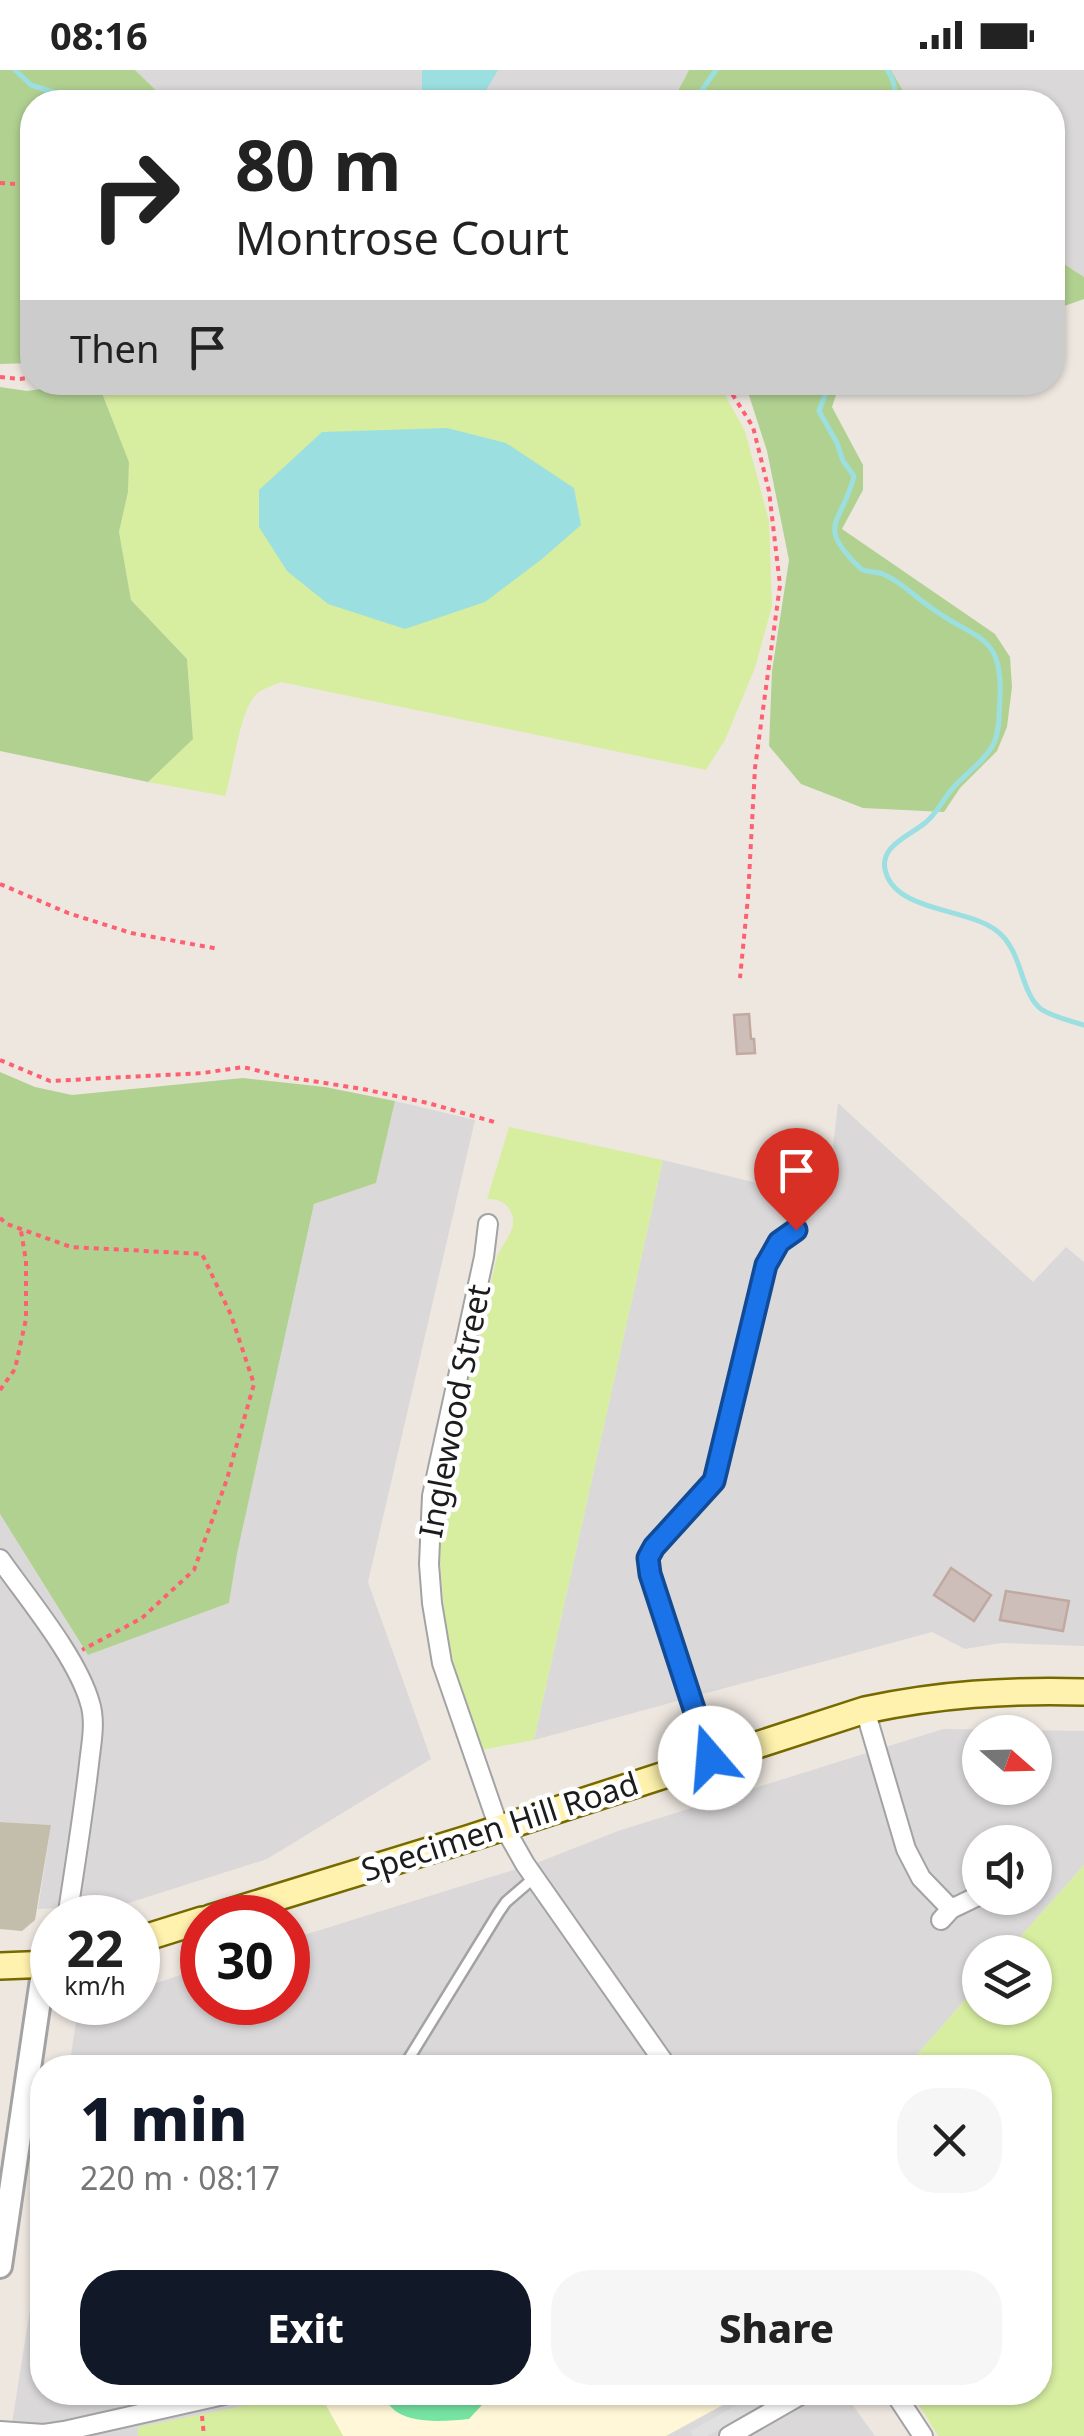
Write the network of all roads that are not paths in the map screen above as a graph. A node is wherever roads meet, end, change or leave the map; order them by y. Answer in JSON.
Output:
{"nodes":[{"id":1,"x":488,"y":1224,"type":"dead end"},
{"id":2,"x":796,"y":1230,"type":"dead end"},
{"id":3,"x":0,"y":1559,"type":"edge"},
{"id":4,"x":1084,"y":1692,"type":"edge"},
{"id":5,"x":865,"y":1710,"type":"junction"},
{"id":6,"x":710,"y":1758,"type":"junction"},
{"id":7,"x":501,"y":1828,"type":"junction"},
{"id":8,"x":535,"y":1877,"type":"junction"},
{"id":9,"x":70,"y":1895,"type":"edge"},
{"id":10,"x":284,"y":1895,"type":"edge"},
{"id":11,"x":962,"y":1905,"type":"edge"},
{"id":12,"x":30,"y":1965,"type":"edge"},
{"id":13,"x":0,"y":1966,"type":"edge"},
{"id":14,"x":38,"y":2025,"type":"edge"},
{"id":15,"x":34,"y":2055,"type":"edge"},
{"id":16,"x":412,"y":2055,"type":"edge"},
{"id":17,"x":659,"y":2055,"type":"edge"},
{"id":18,"x":30,"y":2078,"type":"edge"},
{"id":19,"x":0,"y":2266,"type":"edge"},
{"id":20,"x":179,"y":2405,"type":"edge"},
{"id":21,"x":783,"y":2405,"type":"edge"},
{"id":22,"x":903,"y":2405,"type":"edge"},
{"id":23,"x":0,"y":2431,"type":"edge"},
{"id":24,"x":729,"y":2436,"type":"edge"},
{"id":25,"x":923,"y":2436,"type":"edge"}],
"edges":[{"from":1,"to":7,"type":"street","name":"Inglewood Street"},
{"from":2,"to":6,"type":"street"},
{"from":3,"to":9,"type":"street"},
{"from":4,"to":5,"type":"main road","name":"Specimen Hill Road"},
{"from":5,"to":6,"type":"main road","name":"Specimen Hill Road"},
{"from":5,"to":11,"type":"street"},
{"from":6,"to":7,"type":"main road","name":"Specimen Hill Road"},
{"from":7,"to":8,"type":"street","name":"Inglewood Street"},
{"from":7,"to":10,"type":"main road","name":"Specimen Hill Road"},
{"from":8,"to":16,"type":"lane"},
{"from":8,"to":17,"type":"street","name":"Inglewood Street"},
{"from":12,"to":13,"type":"main road"},
{"from":14,"to":15,"type":"street"},
{"from":18,"to":19,"type":"street"},
{"from":20,"to":23,"type":"street"},
{"from":21,"to":24,"type":"street"},
{"from":22,"to":25,"type":"street"}]}
